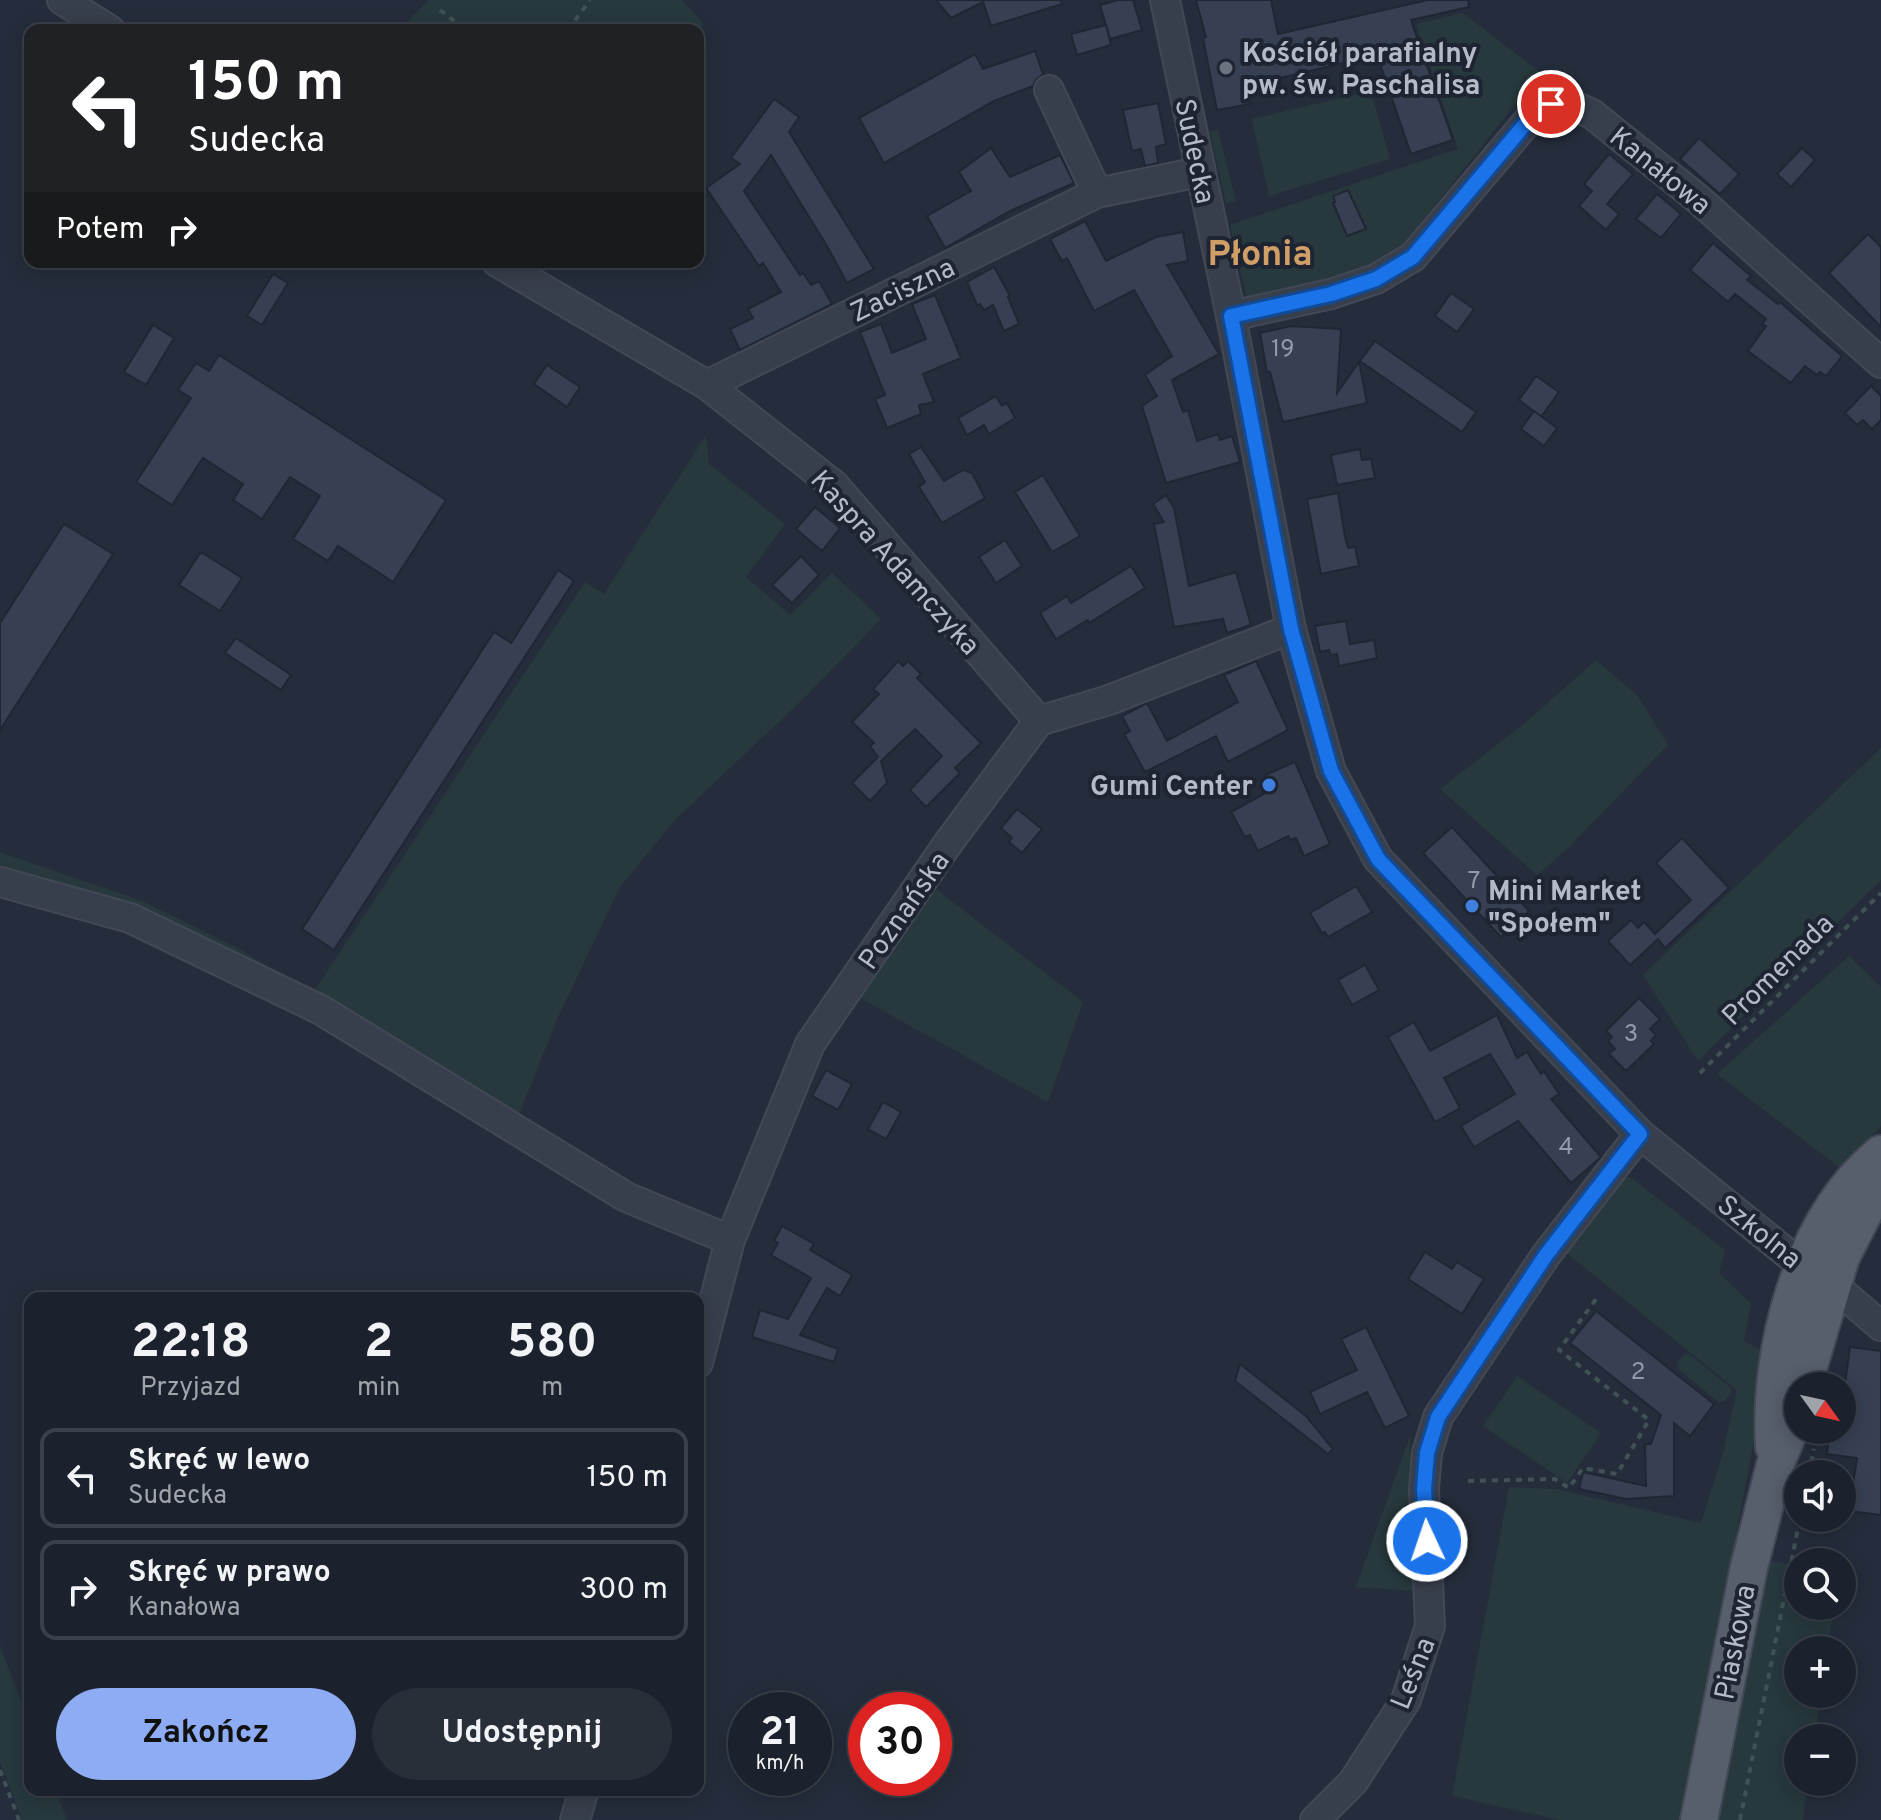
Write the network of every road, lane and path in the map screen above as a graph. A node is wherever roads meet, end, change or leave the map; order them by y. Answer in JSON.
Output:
{"nodes":[{"id":1,"x":62,"y":0,"type":"edge"},
{"id":2,"x":590,"y":0,"type":"edge"},
{"id":3,"x":1165,"y":0,"type":"edge"},
{"id":4,"x":440,"y":10,"type":"dead end"},
{"id":5,"x":100,"y":24,"type":"edge"},
{"id":6,"x":458,"y":24,"type":"edge"},
{"id":7,"x":572,"y":24,"type":"edge"},
{"id":8,"x":1049,"y":90,"type":"dead end"},
{"id":9,"x":1199,"y":172,"type":"junction"},
{"id":10,"x":1097,"y":193,"type":"junction"},
{"id":11,"x":507,"y":268,"type":"edge"},
{"id":12,"x":1231,"y":316,"type":"junction"},
{"id":13,"x":1881,"y":363,"type":"edge"},
{"id":14,"x":707,"y":385,"type":"junction"},
{"id":15,"x":1291,"y":629,"type":"junction"},
{"id":16,"x":1039,"y":721,"type":"junction"},
{"id":17,"x":0,"y":882,"type":"edge"},
{"id":18,"x":1881,"y":893,"type":"edge"},
{"id":19,"x":1700,"y":1073,"type":"dead end"},
{"id":20,"x":1640,"y":1134,"type":"junction"},
{"id":21,"x":1881,"y":1154,"type":"edge"},
{"id":22,"x":1881,"y":1179,"type":"edge"},
{"id":23,"x":730,"y":1240,"type":"junction"},
{"id":24,"x":1817,"y":1276,"type":"junction"},
{"id":25,"x":1599,"y":1295,"type":"dead end"},
{"id":26,"x":1881,"y":1326,"type":"edge"},
{"id":27,"x":704,"y":1340,"type":"edge"},
{"id":28,"x":1805,"y":1372,"type":"edge"},
{"id":29,"x":1784,"y":1444,"type":"edge"},
{"id":30,"x":1775,"y":1465,"type":"junction"},
{"id":31,"x":1468,"y":1481,"type":"dead end"},
{"id":32,"x":1797,"y":1532,"type":"edge"},
{"id":33,"x":0,"y":1770,"type":"edge"},
{"id":34,"x":582,"y":1796,"type":"edge"},
{"id":35,"x":19,"y":1820,"type":"edge"},
{"id":36,"x":575,"y":1820,"type":"edge"},
{"id":37,"x":1315,"y":1820,"type":"edge"},
{"id":38,"x":1699,"y":1820,"type":"edge"},
{"id":39,"x":1740,"y":1820,"type":"edge"}],
"edges":[{"from":1,"to":5,"type":"street"},
{"from":2,"to":7,"type":"path"},
{"from":3,"to":9,"type":"street","name":"Sudecka"},
{"from":4,"to":6,"type":"path"},
{"from":8,"to":10,"type":"street"},
{"from":9,"to":10,"type":"street","name":"Zaciszna"},
{"from":9,"to":12,"type":"street","name":"Sudecka"},
{"from":10,"to":14,"type":"street","name":"Zaciszna"},
{"from":11,"to":14,"type":"street","name":"Kaspra Adamczyka"},
{"from":12,"to":13,"type":"street","name":"Kanałowa"},
{"from":12,"to":15,"type":"street","name":"Sudecka"},
{"from":14,"to":16,"type":"street","name":"Kaspra Adamczyka"},
{"from":15,"to":16,"type":"street"},
{"from":15,"to":20,"type":"street","name":"Sudecka"},
{"from":16,"to":23,"type":"street","name":"Poznańska"},
{"from":17,"to":23,"type":"street"},
{"from":18,"to":19,"type":"path","name":"Promenada"},
{"from":20,"to":24,"type":"street","name":"Szkolna"},
{"from":20,"to":37,"type":"street","name":"Leśna"},
{"from":21,"to":24,"type":"main road","name":"Piaskowa"},
{"from":22,"to":24,"type":"main road","name":"Piaskowa"},
{"from":23,"to":27,"type":"street","name":"Poznańska"},
{"from":24,"to":26,"type":"street","name":"Szkolna"},
{"from":24,"to":28,"type":"main road","name":"Piaskowa"},
{"from":24,"to":30,"type":"main road","name":"Piaskowa"},
{"from":25,"to":31,"type":"path"},
{"from":29,"to":30,"type":"main road","name":"Piaskowa"},
{"from":30,"to":38,"type":"main road","name":"Piaskowa"},
{"from":32,"to":39,"type":"path"},
{"from":33,"to":35,"type":"path"},
{"from":34,"to":36,"type":"street"}]}
